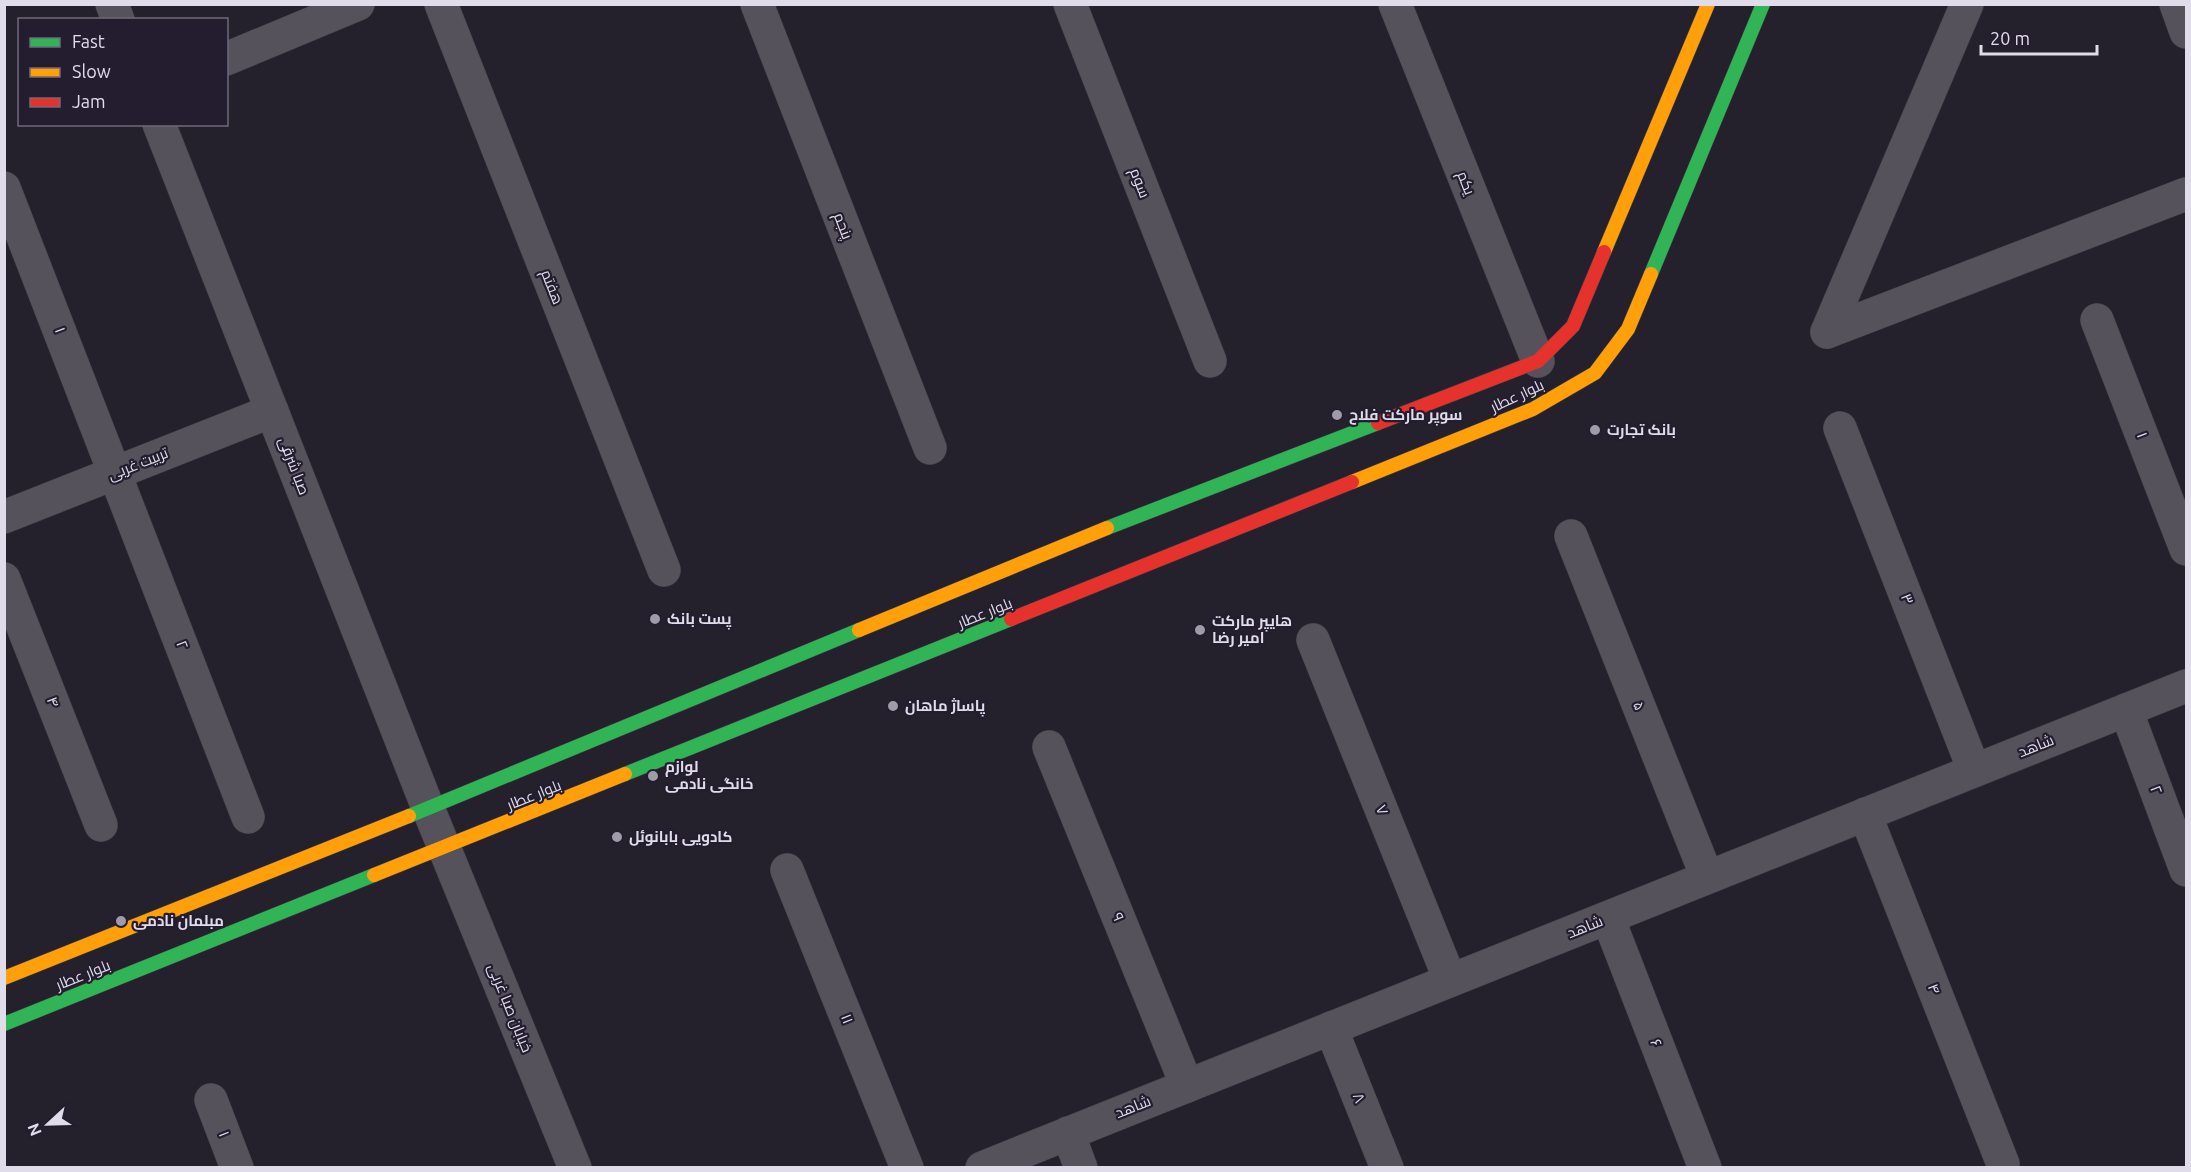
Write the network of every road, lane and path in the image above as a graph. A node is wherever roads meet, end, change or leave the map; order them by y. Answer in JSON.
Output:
{"nodes":[{"id":1,"x":358,"y":4,"type":"edge"},
{"id":2,"x":441,"y":4,"type":"edge"},
{"id":3,"x":757,"y":4,"type":"edge"},
{"id":4,"x":1070,"y":4,"type":"edge"},
{"id":5,"x":1395,"y":4,"type":"edge"},
{"id":6,"x":1708,"y":4,"type":"edge"},
{"id":7,"x":1763,"y":4,"type":"edge"},
{"id":8,"x":1967,"y":4,"type":"edge"},
{"id":9,"x":2176,"y":4,"type":"edge"},
{"id":10,"x":2187,"y":32,"type":"edge"},
{"id":11,"x":228,"y":58,"type":"edge"},
{"id":12,"x":160,"y":126,"type":"edge"},
{"id":13,"x":4,"y":188,"type":"edge"},
{"id":14,"x":2187,"y":194,"type":"edge"},
{"id":15,"x":2097,"y":320,"type":"dead end"},
{"id":16,"x":1209,"y":361,"type":"dead end"},
{"id":17,"x":1538,"y":361,"type":"junction"},
{"id":18,"x":272,"y":411,"type":"junction"},
{"id":19,"x":1840,"y":428,"type":"dead end"},
{"id":20,"x":930,"y":448,"type":"dead end"},
{"id":21,"x":116,"y":473,"type":"junction"},
{"id":22,"x":4,"y":517,"type":"edge"},
{"id":23,"x":1571,"y":536,"type":"dead end"},
{"id":24,"x":2187,"y":549,"type":"edge"},
{"id":25,"x":664,"y":570,"type":"dead end"},
{"id":26,"x":4,"y":579,"type":"edge"},
{"id":27,"x":1313,"y":640,"type":"dead end"},
{"id":28,"x":2187,"y":686,"type":"edge"},
{"id":29,"x":2126,"y":710,"type":"junction"},
{"id":30,"x":1049,"y":747,"type":"dead end"},
{"id":31,"x":1974,"y":770,"type":"junction"},
{"id":32,"x":428,"y":808,"type":"junction"},
{"id":33,"x":1865,"y":814,"type":"junction"},
{"id":34,"x":248,"y":818,"type":"dead end"},
{"id":35,"x":101,"y":825,"type":"dead end"},
{"id":36,"x":445,"y":849,"type":"junction"},
{"id":37,"x":787,"y":870,"type":"dead end"},
{"id":38,"x":2187,"y":870,"type":"edge"},
{"id":39,"x":1707,"y":877,"type":"junction"},
{"id":40,"x":1608,"y":918,"type":"junction"},
{"id":41,"x":4,"y":978,"type":"edge"},
{"id":42,"x":1450,"y":980,"type":"junction"},
{"id":43,"x":4,"y":1024,"type":"edge"},
{"id":44,"x":1331,"y":1028,"type":"junction"},
{"id":45,"x":1187,"y":1086,"type":"junction"},
{"id":46,"x":211,"y":1100,"type":"dead end"},
{"id":47,"x":1068,"y":1133,"type":"junction"},
{"id":48,"x":2003,"y":1164,"type":"dead end"},
{"id":49,"x":237,"y":1167,"type":"edge"},
{"id":50,"x":575,"y":1167,"type":"edge"},
{"id":51,"x":907,"y":1167,"type":"edge"},
{"id":52,"x":982,"y":1167,"type":"edge"},
{"id":53,"x":1081,"y":1167,"type":"edge"},
{"id":54,"x":1387,"y":1167,"type":"edge"},
{"id":55,"x":1705,"y":1167,"type":"edge"}],
"edges":[{"from":1,"to":11,"type":"street"},
{"from":2,"to":25,"type":"street","name":"هفتم"},
{"from":3,"to":20,"type":"street","name":"پنجم"},
{"from":4,"to":16,"type":"street","name":"سوم"},
{"from":5,"to":17,"type":"street","name":"یکم"},
{"from":6,"to":17,"type":"street","name":"بلوار عطار"},
{"from":7,"to":36,"type":"street","name":"بلوار عطار"},
{"from":8,"to":14,"type":"street"},
{"from":9,"to":10,"type":"street"},
{"from":12,"to":18,"type":"street","name":"صبا شرقی"},
{"from":13,"to":21,"type":"street","name":"۱"},
{"from":15,"to":24,"type":"street","name":"۱"},
{"from":17,"to":32,"type":"street","name":"بلوار عطار"},
{"from":18,"to":21,"type":"street","name":"تربیت غربی"},
{"from":18,"to":32,"type":"street","name":"صبا شرقی"},
{"from":19,"to":31,"type":"street","name":"۳"},
{"from":21,"to":22,"type":"street","name":"تربیت غربی"},
{"from":21,"to":34,"type":"street","name":"۲"},
{"from":23,"to":39,"type":"street","name":"۵"},
{"from":26,"to":35,"type":"street","name":"۴"},
{"from":27,"to":42,"type":"street","name":"۷"},
{"from":28,"to":29,"type":"street","name":"شاهد"},
{"from":29,"to":31,"type":"street","name":"شاهد"},
{"from":29,"to":38,"type":"street","name":"۲"},
{"from":30,"to":45,"type":"street","name":"۹"},
{"from":31,"to":33,"type":"street","name":"شاهد"},
{"from":32,"to":36,"type":"street","name":"صبا شرقی"},
{"from":32,"to":41,"type":"street","name":"بلوار عطار"},
{"from":33,"to":39,"type":"street","name":"شاهد"},
{"from":33,"to":48,"type":"street","name":"۴"},
{"from":36,"to":43,"type":"street","name":"بلوار عطار"},
{"from":36,"to":50,"type":"street","name":"خیابان صبا غربی"},
{"from":37,"to":51,"type":"street","name":"۱۱"},
{"from":39,"to":40,"type":"street","name":"شاهد"},
{"from":40,"to":42,"type":"street","name":"شاهد"},
{"from":40,"to":55,"type":"street","name":"۶"},
{"from":42,"to":44,"type":"street","name":"شاهد"},
{"from":44,"to":45,"type":"street","name":"شاهد"},
{"from":44,"to":54,"type":"street","name":"۸"},
{"from":45,"to":47,"type":"street","name":"شاهد"},
{"from":46,"to":49,"type":"street","name":"۱"},
{"from":47,"to":52,"type":"street","name":"شاهد"},
{"from":47,"to":53,"type":"street"}]}
